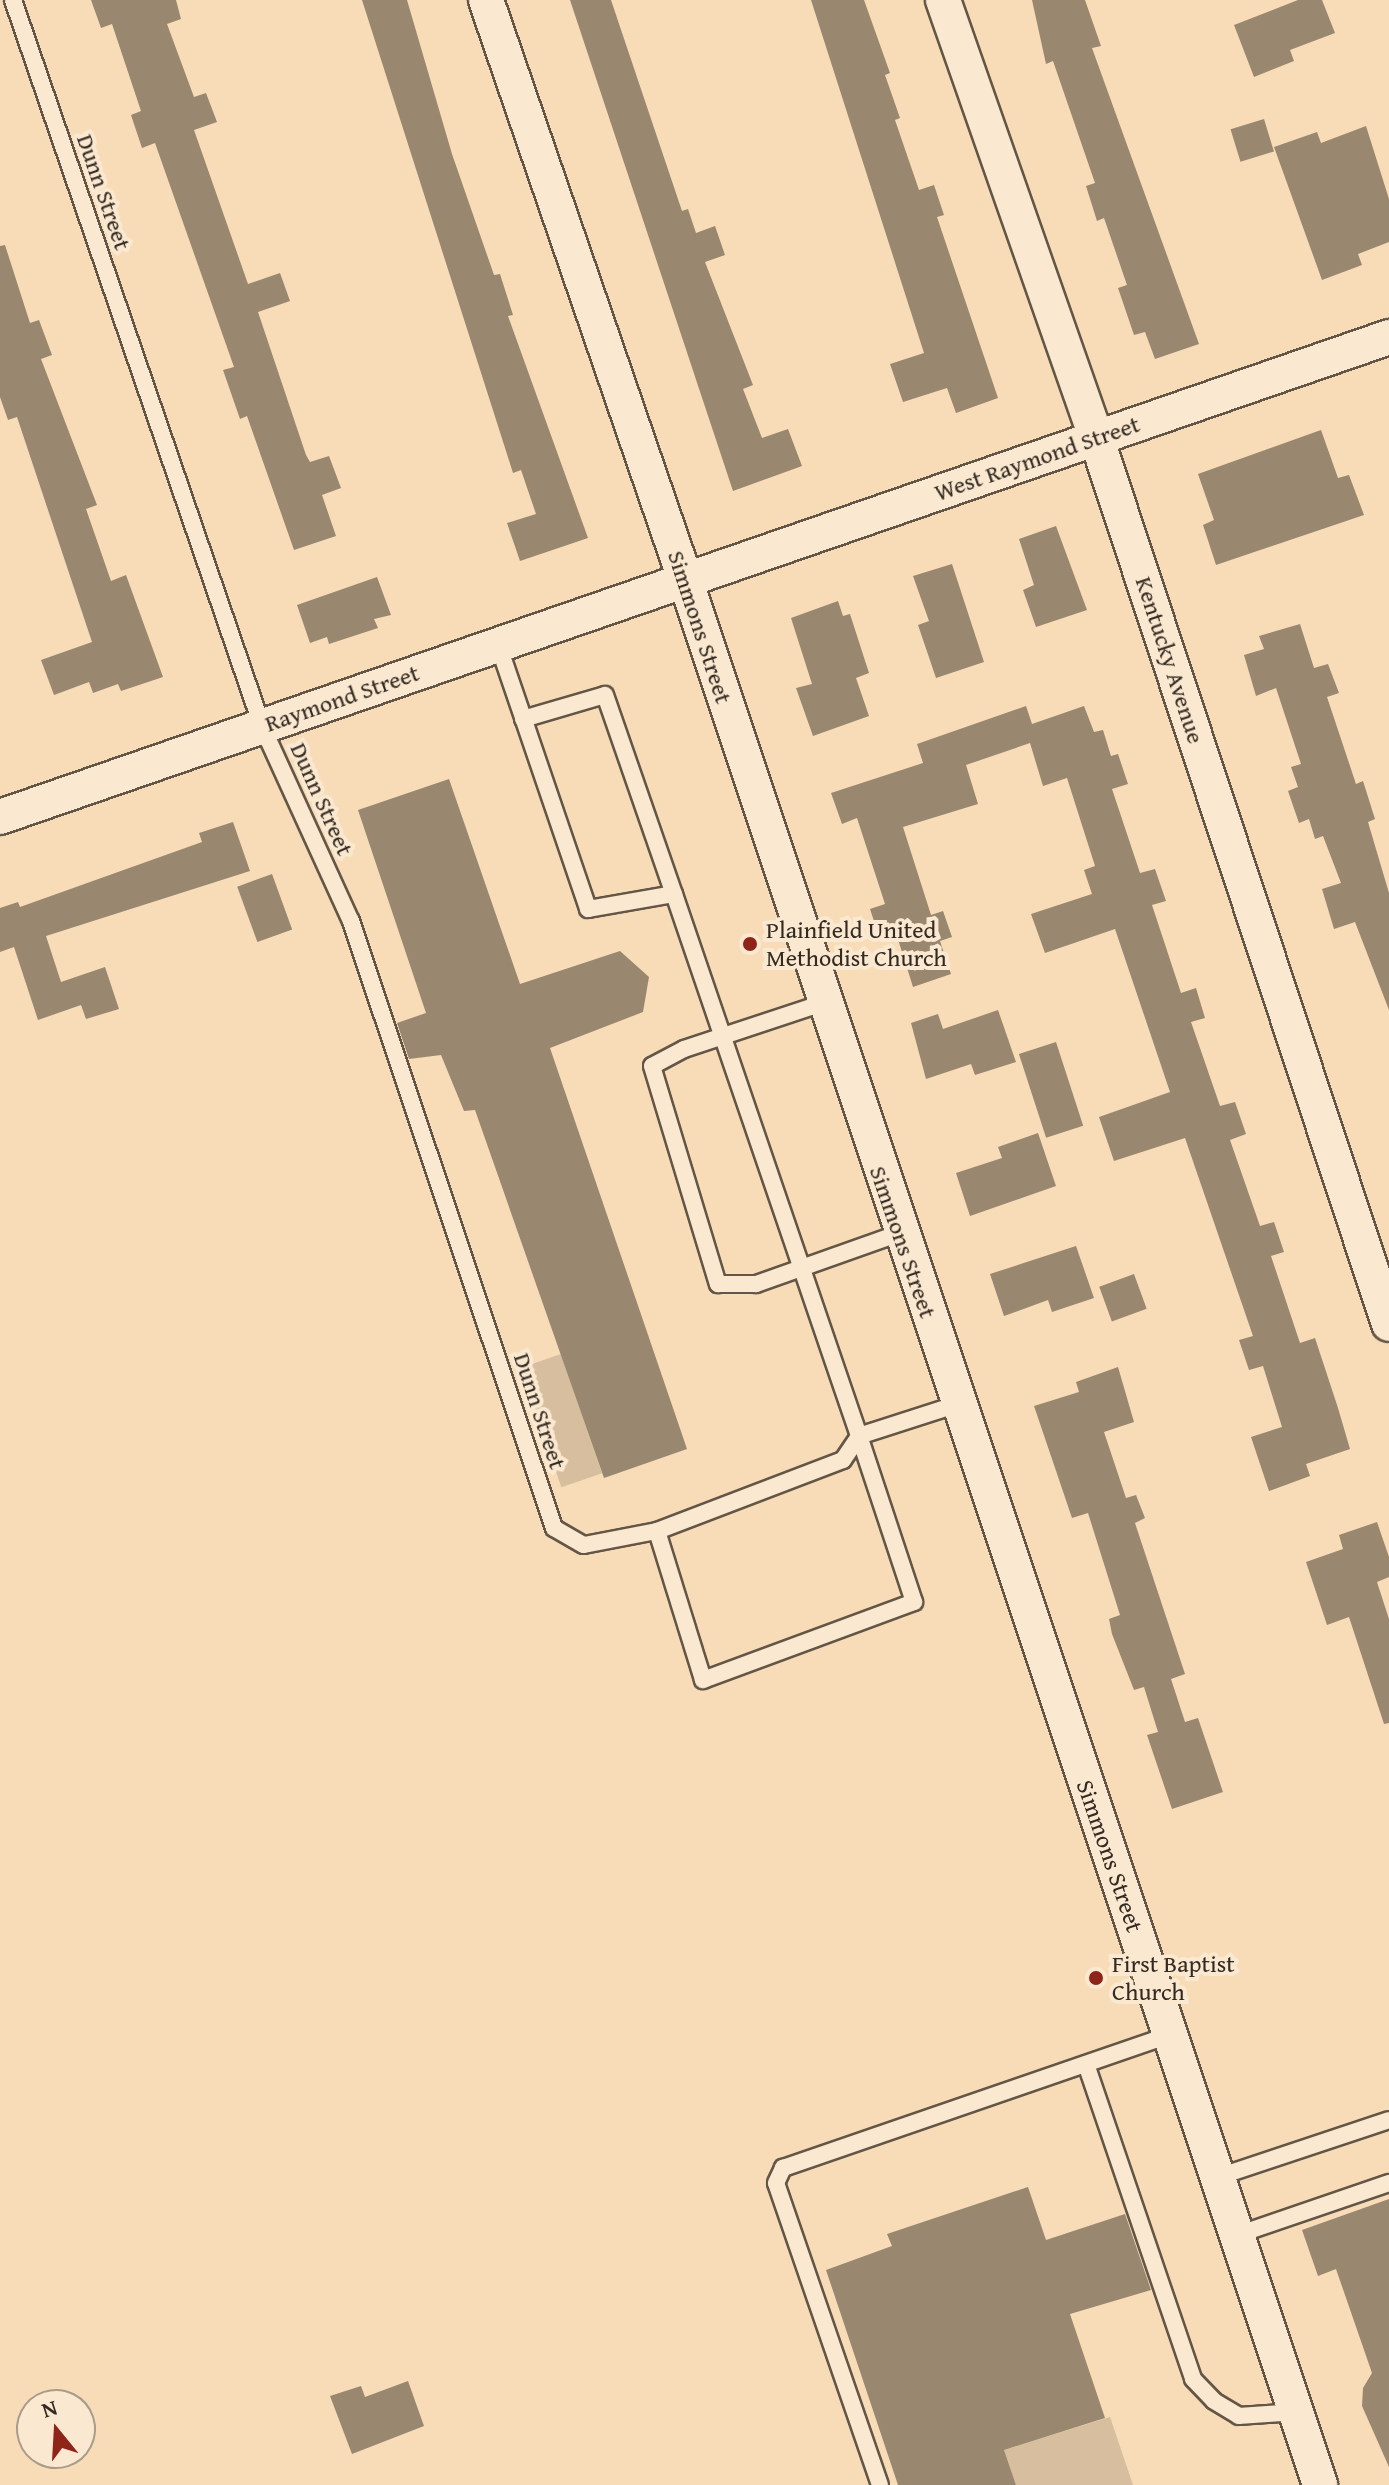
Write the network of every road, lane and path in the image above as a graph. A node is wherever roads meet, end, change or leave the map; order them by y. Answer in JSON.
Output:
{"nodes":[{"id":1,"x":13,"y":0,"type":"edge"},
{"id":2,"x":486,"y":0,"type":"edge"},
{"id":3,"x":943,"y":0,"type":"edge"},
{"id":4,"x":1389,"y":337,"type":"edge"},
{"id":5,"x":1096,"y":437,"type":"junction"},
{"id":6,"x":685,"y":579,"type":"junction"},
{"id":7,"x":498,"y":644,"type":"junction"},
{"id":8,"x":523,"y":719,"type":"junction"},
{"id":9,"x":262,"y":726,"type":"junction"},
{"id":10,"x":0,"y":817,"type":"edge"},
{"id":11,"x":674,"y":894,"type":"junction"},
{"id":12,"x":823,"y":1003,"type":"junction"},
{"id":13,"x":720,"y":1037,"type":"junction"},
{"id":14,"x":900,"y":1233,"type":"junction"},
{"id":15,"x":803,"y":1268,"type":"junction"},
{"id":16,"x":1389,"y":1324,"type":"edge"},
{"id":17,"x":958,"y":1404,"type":"junction"},
{"id":18,"x":859,"y":1436,"type":"junction"},
{"id":19,"x":657,"y":1531,"type":"junction"},
{"id":20,"x":1170,"y":2035,"type":"junction"},
{"id":21,"x":1086,"y":2064,"type":"junction"},
{"id":22,"x":1389,"y":2120,"type":"edge"},
{"id":23,"x":1218,"y":2177,"type":"junction"},
{"id":24,"x":1389,"y":2183,"type":"edge"},
{"id":25,"x":1237,"y":2235,"type":"junction"},
{"id":26,"x":1296,"y":2412,"type":"junction"},
{"id":27,"x":880,"y":2485,"type":"edge"},
{"id":28,"x":1320,"y":2485,"type":"edge"}],
"edges":[{"from":1,"to":9,"type":"lane","name":"Dunn Street"},
{"from":2,"to":6,"type":"street","name":"Simmons Street"},
{"from":3,"to":5,"type":"street","name":"Kentucky Avenue"},
{"from":4,"to":5,"type":"street","name":"West Raymond Street"},
{"from":5,"to":6,"type":"street","name":"West Raymond Street"},
{"from":5,"to":16,"type":"street","name":"Kentucky Avenue"},
{"from":6,"to":7,"type":"street","name":"Raymond Street"},
{"from":6,"to":12,"type":"street","name":"Simmons Street"},
{"from":7,"to":8,"type":"lane"},
{"from":7,"to":9,"type":"street","name":"Raymond Street"},
{"from":8,"to":11,"type":"lane"},
{"from":8,"to":11,"type":"lane"},
{"from":9,"to":10,"type":"street","name":"Raymond Street"},
{"from":9,"to":19,"type":"lane","name":"Dunn Street"},
{"from":11,"to":13,"type":"lane"},
{"from":12,"to":13,"type":"lane"},
{"from":12,"to":14,"type":"street","name":"Simmons Street"},
{"from":13,"to":15,"type":"lane"},
{"from":13,"to":15,"type":"lane"},
{"from":14,"to":15,"type":"lane"},
{"from":14,"to":17,"type":"street","name":"Simmons Street"},
{"from":15,"to":18,"type":"lane"},
{"from":17,"to":18,"type":"lane"},
{"from":17,"to":20,"type":"street","name":"Simmons Street"},
{"from":18,"to":19,"type":"lane"},
{"from":18,"to":19,"type":"lane"},
{"from":20,"to":21,"type":"lane"},
{"from":20,"to":23,"type":"street","name":"Simmons Street"},
{"from":21,"to":26,"type":"lane"},
{"from":21,"to":27,"type":"lane"},
{"from":22,"to":23,"type":"lane"},
{"from":23,"to":25,"type":"street","name":"Simmons Street"},
{"from":24,"to":25,"type":"lane"},
{"from":25,"to":26,"type":"street","name":"Simmons Street"},
{"from":26,"to":28,"type":"street","name":"Simmons Street"}]}
